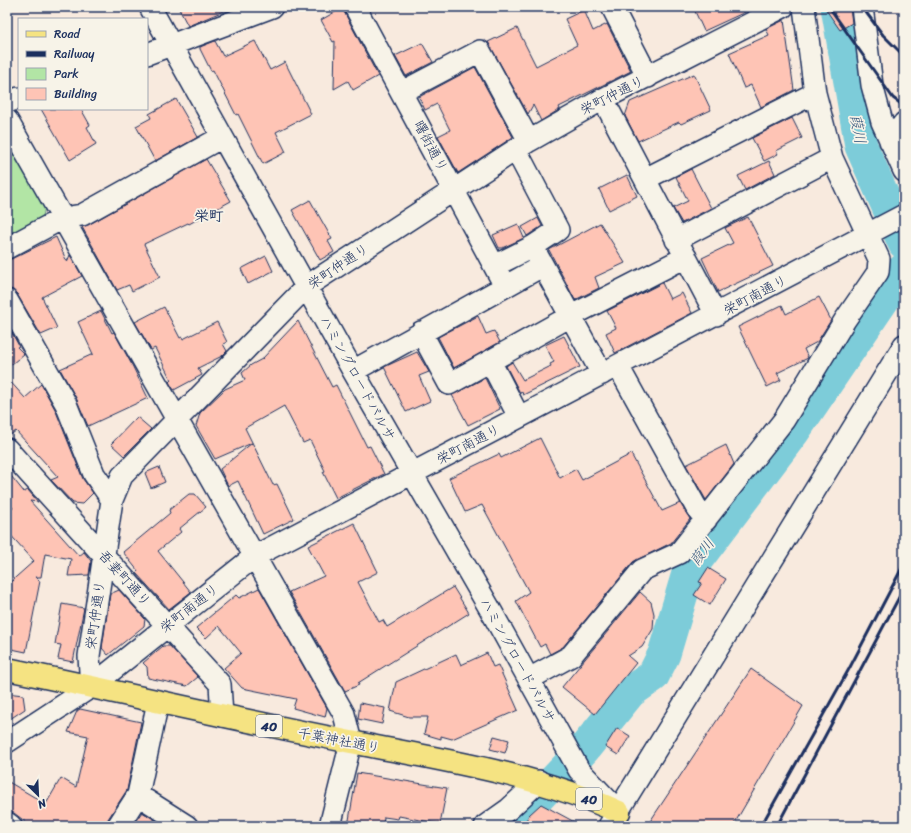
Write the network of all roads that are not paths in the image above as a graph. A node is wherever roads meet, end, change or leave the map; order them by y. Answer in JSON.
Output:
{"nodes":[{"id":1,"x":150,"y":7,"type":"edge"},
{"id":2,"x":355,"y":7,"type":"edge"},
{"id":3,"x":612,"y":7,"type":"edge"},
{"id":4,"x":783,"y":7,"type":"edge"},
{"id":5,"x":804,"y":7,"type":"edge"},
{"id":6,"x":862,"y":7,"type":"edge"},
{"id":7,"x":260,"y":9,"type":"edge"},
{"id":8,"x":171,"y":45,"type":"junction"},
{"id":9,"x":148,"y":54,"type":"edge"},
{"id":10,"x":648,"y":77,"type":"junction"},
{"id":11,"x":402,"y":92,"type":"junction"},
{"id":12,"x":815,"y":93,"type":"junction"},
{"id":13,"x":18,"y":98,"type":"edge"},
{"id":14,"x":603,"y":99,"type":"junction"},
{"id":15,"x":7,"y":102,"type":"edge"},
{"id":16,"x":7,"y":120,"type":"edge"},
{"id":17,"x":904,"y":123,"type":"edge"},
{"id":18,"x":222,"y":137,"type":"junction"},
{"id":19,"x":890,"y":141,"type":"junction"},
{"id":20,"x":522,"y":146,"type":"junction"},
{"id":21,"x":832,"y":158,"type":"junction"},
{"id":22,"x":904,"y":172,"type":"edge"},
{"id":23,"x":645,"y":179,"type":"junction"},
{"id":24,"x":454,"y":189,"type":"junction"},
{"id":25,"x":903,"y":216,"type":"edge"},
{"id":26,"x":63,"y":218,"type":"junction"},
{"id":27,"x":874,"y":231,"type":"junction"},
{"id":28,"x":532,"y":247,"type":"junction"},
{"id":29,"x":7,"y":248,"type":"edge"},
{"id":30,"x":681,"y":248,"type":"junction"},
{"id":31,"x":496,"y":265,"type":"junction"},
{"id":32,"x":542,"y":266,"type":"junction"},
{"id":33,"x":306,"y":286,"type":"junction"},
{"id":34,"x":505,"y":286,"type":"junction"},
{"id":35,"x":7,"y":300,"type":"edge"},
{"id":36,"x":716,"y":315,"type":"junction"},
{"id":37,"x":569,"y":317,"type":"junction"},
{"id":38,"x":421,"y":332,"type":"junction"},
{"id":39,"x":904,"y":344,"type":"edge"},
{"id":40,"x":490,"y":361,"type":"junction"},
{"id":41,"x":610,"y":370,"type":"junction"},
{"id":42,"x":353,"y":371,"type":"junction"},
{"id":43,"x":519,"y":417,"type":"junction"},
{"id":44,"x":178,"y":419,"type":"junction"},
{"id":45,"x":7,"y":449,"type":"edge"},
{"id":46,"x":411,"y":473,"type":"junction"},
{"id":47,"x":112,"y":500,"type":"junction"},
{"id":48,"x":706,"y":520,"type":"junction"},
{"id":49,"x":104,"y":554,"type":"junction"},
{"id":50,"x":255,"y":556,"type":"junction"},
{"id":51,"x":167,"y":625,"type":"junction"},
{"id":52,"x":7,"y":669,"type":"edge"},
{"id":53,"x":529,"y":679,"type":"junction"},
{"id":54,"x":91,"y":687,"type":"junction"},
{"id":55,"x":158,"y":702,"type":"junction"},
{"id":56,"x":222,"y":716,"type":"junction"},
{"id":57,"x":7,"y":742,"type":"edge"},
{"id":58,"x":351,"y":742,"type":"junction"},
{"id":59,"x":535,"y":780,"type":"junction"},
{"id":60,"x":138,"y":795,"type":"junction"},
{"id":61,"x":614,"y":819,"type":"edge"},
{"id":62,"x":7,"y":824,"type":"edge"},
{"id":63,"x":11,"y":826,"type":"edge"},
{"id":64,"x":118,"y":826,"type":"edge"},
{"id":65,"x":187,"y":826,"type":"edge"},
{"id":66,"x":330,"y":826,"type":"edge"},
{"id":67,"x":485,"y":826,"type":"edge"}],
"edges":[{"from":1,"to":8,"type":"street","name":"ハミングロードパルサ"},
{"from":2,"to":11,"type":"street","name":"曙街通り"},
{"from":3,"to":10,"type":"street"},
{"from":4,"to":10,"type":"street","name":"栄町仲通り"},
{"from":5,"to":12,"type":"street"},
{"from":6,"to":19,"type":"street"},
{"from":7,"to":8,"type":"street"},
{"from":8,"to":9,"type":"street"},
{"from":8,"to":18,"type":"street","name":"ハミングロードパルサ"},
{"from":10,"to":14,"type":"street","name":"栄町仲通り"},
{"from":11,"to":20,"type":"street"},
{"from":11,"to":24,"type":"street","name":"曙街通り"},
{"from":12,"to":21,"type":"street"},
{"from":12,"to":23,"type":"street"},
{"from":13,"to":15,"type":"street"},
{"from":14,"to":20,"type":"street","name":"栄町仲通り"},
{"from":14,"to":23,"type":"street"},
{"from":16,"to":26,"type":"street"},
{"from":17,"to":19,"type":"street"},
{"from":18,"to":26,"type":"street"},
{"from":18,"to":33,"type":"street","name":"ハミングロードパルサ"},
{"from":19,"to":22,"type":"street"},
{"from":20,"to":24,"type":"street","name":"栄町仲通り"},
{"from":20,"to":28,"type":"street"},
{"from":21,"to":27,"type":"street"},
{"from":21,"to":30,"type":"street"},
{"from":23,"to":30,"type":"street"},
{"from":24,"to":31,"type":"street","name":"曙街通り"},
{"from":24,"to":33,"type":"street","name":"栄町仲通り"},
{"from":25,"to":27,"type":"street","name":"栄町南通り"},
{"from":26,"to":29,"type":"street"},
{"from":26,"to":44,"type":"street"},
{"from":27,"to":36,"type":"street","name":"栄町南通り"},
{"from":27,"to":48,"type":"street"},
{"from":28,"to":31,"type":"street"},
{"from":28,"to":32,"type":"street"},
{"from":30,"to":36,"type":"street"},
{"from":30,"to":37,"type":"street"},
{"from":31,"to":34,"type":"street","name":"曙街通り"},
{"from":32,"to":34,"type":"street"},
{"from":32,"to":37,"type":"street"},
{"from":33,"to":42,"type":"street","name":"ハミングロードパルサ"},
{"from":33,"to":44,"type":"street","name":"栄町仲通り"},
{"from":34,"to":38,"type":"street"},
{"from":35,"to":47,"type":"street"},
{"from":36,"to":41,"type":"street","name":"栄町南通り"},
{"from":37,"to":40,"type":"street"},
{"from":37,"to":41,"type":"street"},
{"from":38,"to":40,"type":"street"},
{"from":38,"to":42,"type":"street"},
{"from":39,"to":61,"type":"street"},
{"from":40,"to":43,"type":"street"},
{"from":41,"to":43,"type":"street","name":"栄町南通り"},
{"from":41,"to":48,"type":"street"},
{"from":42,"to":46,"type":"street","name":"ハミングロードパルサ"},
{"from":43,"to":46,"type":"street","name":"栄町南通り"},
{"from":44,"to":47,"type":"street","name":"栄町仲通り"},
{"from":44,"to":50,"type":"street"},
{"from":45,"to":49,"type":"street","name":"吾妻町通り"},
{"from":46,"to":50,"type":"street","name":"栄町南通り"},
{"from":46,"to":53,"type":"street","name":"ハミングロードパルサ"},
{"from":47,"to":49,"type":"street","name":"栄町仲通り"},
{"from":48,"to":53,"type":"street"},
{"from":49,"to":51,"type":"street","name":"吾妻町通り"},
{"from":49,"to":54,"type":"street","name":"栄町仲通り"},
{"from":50,"to":51,"type":"street","name":"栄町南通り"},
{"from":50,"to":58,"type":"street"},
{"from":51,"to":54,"type":"street","name":"栄町南通り"},
{"from":51,"to":56,"type":"street","name":"吾妻町通り"},
{"from":52,"to":54,"type":"main road","name":"千葉神社通り","number":"40"},
{"from":53,"to":61,"type":"street","name":"ハミングロードパルサ"},
{"from":54,"to":55,"type":"main road","name":"千葉神社通り","number":"40"},
{"from":54,"to":57,"type":"street","name":"栄町南通り"},
{"from":55,"to":56,"type":"main road","name":"千葉神社通り","number":"40"},
{"from":55,"to":60,"type":"street"},
{"from":56,"to":58,"type":"main road","name":"千葉神社通り","number":"40"},
{"from":58,"to":59,"type":"main road","name":"千葉神社通り","number":"40"},
{"from":58,"to":66,"type":"street"},
{"from":59,"to":61,"type":"main road","number":"40"},
{"from":59,"to":67,"type":"street"},
{"from":60,"to":64,"type":"street"},
{"from":60,"to":65,"type":"street"},
{"from":62,"to":63,"type":"street"}]}
